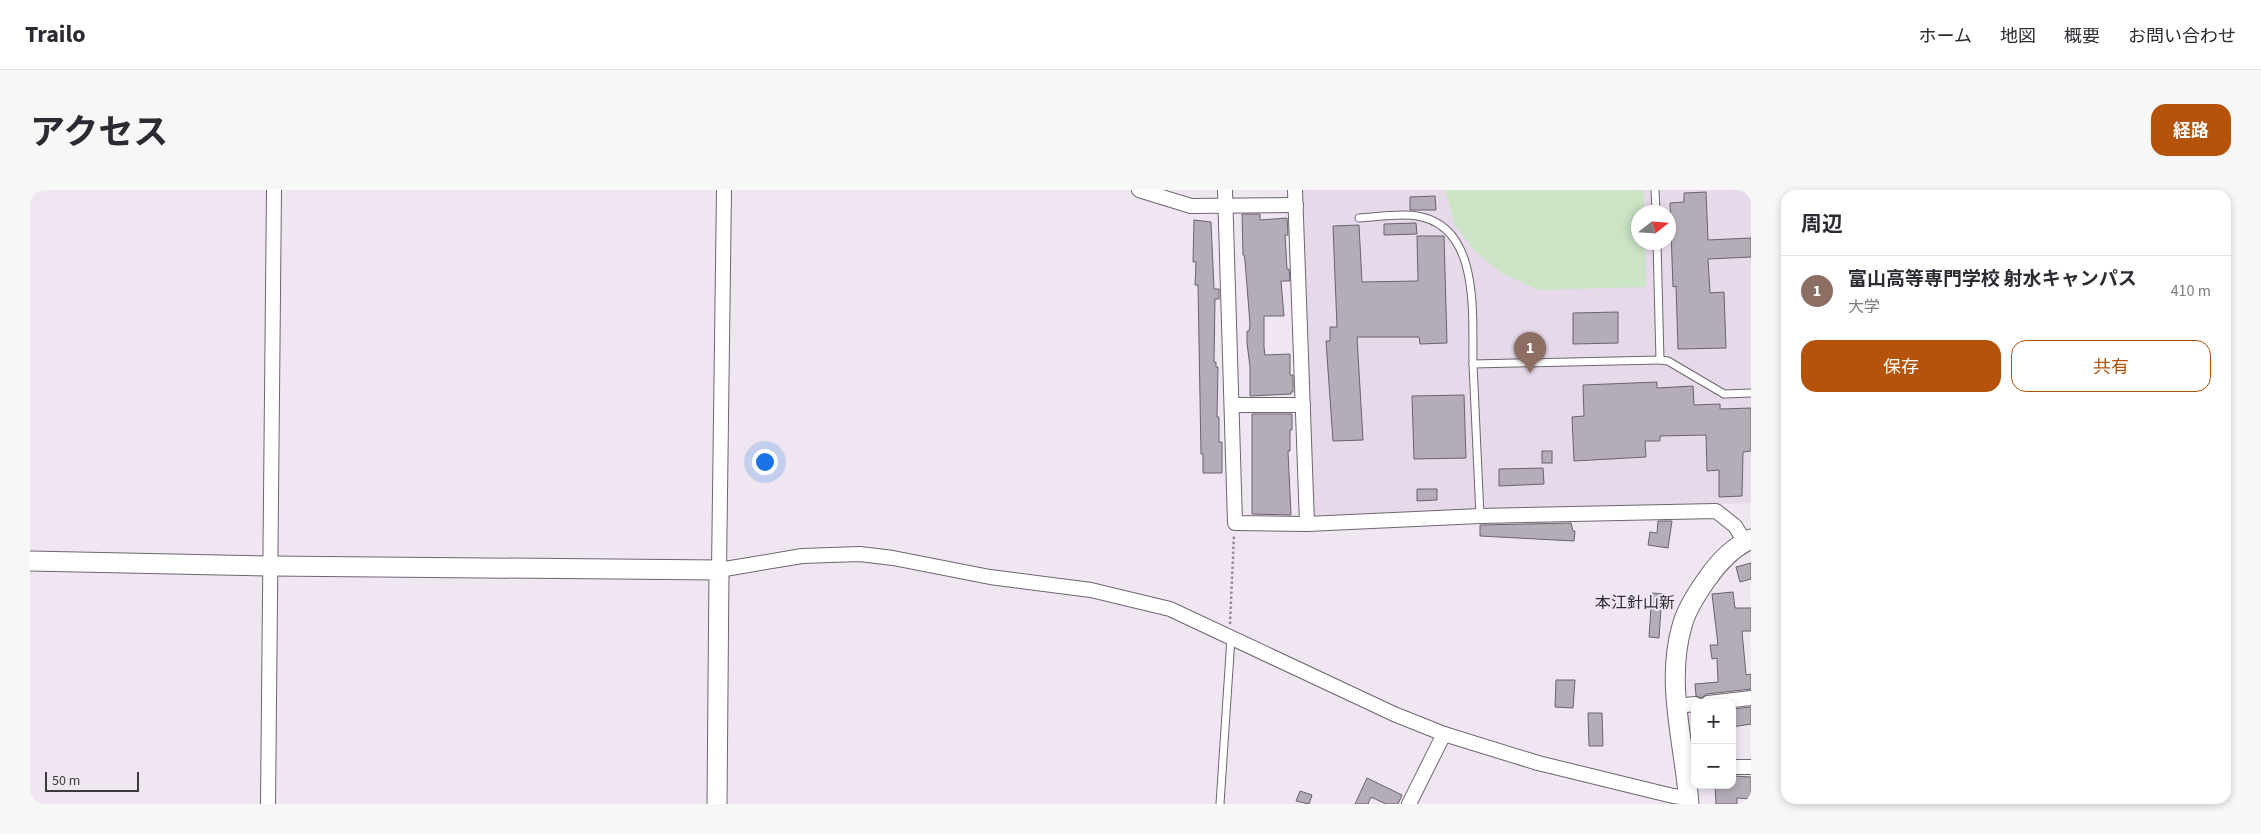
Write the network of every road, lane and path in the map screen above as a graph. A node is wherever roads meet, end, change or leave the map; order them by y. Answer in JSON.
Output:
{"nodes":[{"id":1,"x":274,"y":190,"type":"edge"},
{"id":2,"x":724,"y":190,"type":"edge"},
{"id":3,"x":1139,"y":190,"type":"edge"},
{"id":4,"x":1225,"y":190,"type":"edge"},
{"id":5,"x":1295,"y":190,"type":"edge"},
{"id":6,"x":1655,"y":190,"type":"edge"},
{"id":7,"x":1296,"y":205,"type":"junction"},
{"id":8,"x":1656,"y":205,"type":"edge"},
{"id":9,"x":1225,"y":206,"type":"junction"},
{"id":10,"x":1359,"y":218,"type":"dead end"},
{"id":11,"x":1657,"y":250,"type":"edge"},
{"id":12,"x":1660,"y":360,"type":"junction"},
{"id":13,"x":1473,"y":364,"type":"junction"},
{"id":14,"x":1751,"y":393,"type":"edge"},
{"id":15,"x":1232,"y":405,"type":"junction"},
{"id":16,"x":1303,"y":405,"type":"junction"},
{"id":17,"x":1480,"y":516,"type":"junction"},
{"id":18,"x":1235,"y":524,"type":"junction"},
{"id":19,"x":1307,"y":524,"type":"junction"},
{"id":20,"x":1748,"y":540,"type":"edge"},
{"id":21,"x":30,"y":561,"type":"edge"},
{"id":22,"x":271,"y":566,"type":"junction"},
{"id":23,"x":725,"y":569,"type":"junction"},
{"id":24,"x":1231,"y":638,"type":"junction"},
{"id":25,"x":1751,"y":698,"type":"edge"},
{"id":26,"x":1736,"y":700,"type":"edge"},
{"id":27,"x":1686,"y":705,"type":"edge"},
{"id":28,"x":1444,"y":734,"type":"junction"},
{"id":29,"x":1736,"y":767,"type":"edge"},
{"id":30,"x":1751,"y":767,"type":"edge"},
{"id":31,"x":1690,"y":769,"type":"edge"},
{"id":32,"x":1689,"y":801,"type":"edge"},
{"id":33,"x":268,"y":804,"type":"edge"},
{"id":34,"x":716,"y":804,"type":"edge"},
{"id":35,"x":1220,"y":804,"type":"edge"},
{"id":36,"x":1409,"y":804,"type":"edge"}],
"edges":[{"from":1,"to":22,"type":"street"},
{"from":2,"to":23,"type":"street"},
{"from":3,"to":9,"type":"street"},
{"from":4,"to":9,"type":"street"},
{"from":5,"to":7,"type":"street"},
{"from":6,"to":8,"type":"lane"},
{"from":7,"to":9,"type":"street"},
{"from":7,"to":16,"type":"street"},
{"from":9,"to":15,"type":"street"},
{"from":10,"to":13,"type":"lane"},
{"from":11,"to":12,"type":"lane"},
{"from":12,"to":13,"type":"lane"},
{"from":12,"to":14,"type":"lane"},
{"from":13,"to":17,"type":"lane"},
{"from":15,"to":16,"type":"street"},
{"from":15,"to":18,"type":"street"},
{"from":16,"to":19,"type":"street"},
{"from":17,"to":19,"type":"street"},
{"from":17,"to":20,"type":"street"},
{"from":18,"to":19,"type":"street"},
{"from":18,"to":24,"type":"path"},
{"from":20,"to":27,"type":"street"},
{"from":21,"to":22,"type":"street"},
{"from":22,"to":23,"type":"street"},
{"from":22,"to":33,"type":"street"},
{"from":23,"to":24,"type":"street"},
{"from":23,"to":34,"type":"street"},
{"from":24,"to":28,"type":"street"},
{"from":24,"to":35,"type":"lane"},
{"from":25,"to":26,"type":"street"},
{"from":27,"to":31,"type":"street"},
{"from":28,"to":32,"type":"street"},
{"from":28,"to":36,"type":"street"},
{"from":29,"to":30,"type":"street"},
{"from":31,"to":32,"type":"street"}]}
